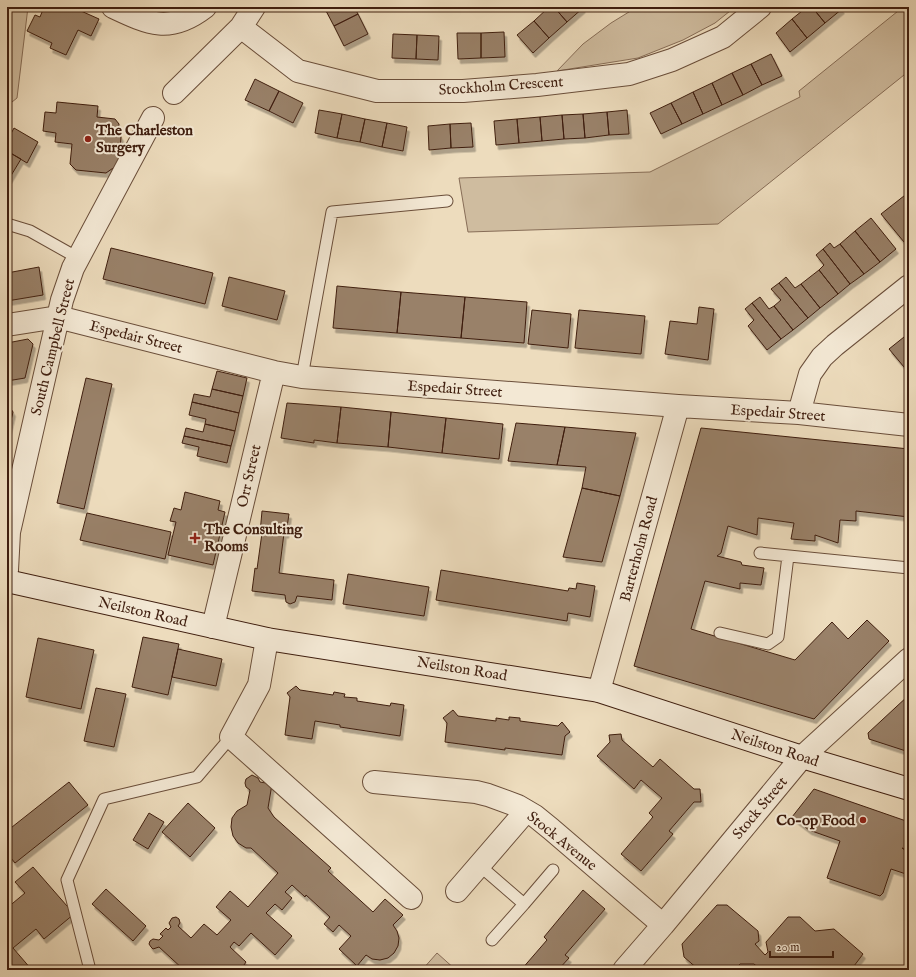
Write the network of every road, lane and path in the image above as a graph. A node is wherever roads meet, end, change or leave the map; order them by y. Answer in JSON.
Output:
{"nodes":[{"id":1,"x":113,"y":7,"type":"edge"},
{"id":2,"x":205,"y":7,"type":"edge"},
{"id":3,"x":254,"y":7,"type":"edge"},
{"id":4,"x":760,"y":7,"type":"edge"},
{"id":5,"x":141,"y":13,"type":"edge"},
{"id":6,"x":242,"y":27,"type":"junction"},
{"id":7,"x":174,"y":93,"type":"dead end"},
{"id":8,"x":153,"y":118,"type":"dead end"},
{"id":9,"x":447,"y":201,"type":"dead end"},
{"id":10,"x":7,"y":224,"type":"edge"},
{"id":11,"x":78,"y":258,"type":"junction"},
{"id":12,"x":909,"y":286,"type":"edge"},
{"id":13,"x":58,"y":317,"type":"junction"},
{"id":14,"x":7,"y":325,"type":"edge"},
{"id":15,"x":274,"y":372,"type":"junction"},
{"id":16,"x":302,"y":377,"type":"junction"},
{"id":17,"x":678,"y":406,"type":"junction"},
{"id":18,"x":799,"y":414,"type":"junction"},
{"id":19,"x":909,"y":425,"type":"edge"},
{"id":20,"x":760,"y":553,"type":"dead end"},
{"id":21,"x":788,"y":556,"type":"junction"},
{"id":22,"x":909,"y":568,"type":"edge"},
{"id":23,"x":7,"y":570,"type":"edge"},
{"id":24,"x":7,"y":581,"type":"edge"},
{"id":25,"x":213,"y":627,"type":"junction"},
{"id":26,"x":720,"y":633,"type":"dead end"},
{"id":27,"x":267,"y":639,"type":"junction"},
{"id":28,"x":909,"y":659,"type":"edge"},
{"id":29,"x":599,"y":691,"type":"junction"},
{"id":30,"x":231,"y":737,"type":"junction"},
{"id":31,"x":802,"y":757,"type":"junction"},
{"id":32,"x":374,"y":782,"type":"dead end"},
{"id":33,"x":909,"y":789,"type":"edge"},
{"id":34,"x":526,"y":811,"type":"junction"},
{"id":35,"x":479,"y":865,"type":"junction"},
{"id":36,"x":553,"y":870,"type":"dead end"},
{"id":37,"x":457,"y":891,"type":"dead end"},
{"id":38,"x":411,"y":898,"type":"dead end"},
{"id":39,"x":524,"y":904,"type":"junction"},
{"id":40,"x":663,"y":925,"type":"junction"},
{"id":41,"x":492,"y":940,"type":"dead end"},
{"id":42,"x":90,"y":970,"type":"edge"},
{"id":43,"x":624,"y":970,"type":"edge"}],
"edges":[{"from":1,"to":5,"type":"street"},
{"from":2,"to":5,"type":"street"},
{"from":3,"to":6,"type":"street"},
{"from":4,"to":6,"type":"street","name":"Stockholm Crescent"},
{"from":6,"to":7,"type":"street"},
{"from":8,"to":11,"type":"street","name":"South Campbell Street"},
{"from":9,"to":16,"type":"lane"},
{"from":10,"to":11,"type":"lane"},
{"from":11,"to":13,"type":"street","name":"South Campbell Street"},
{"from":12,"to":18,"type":"street"},
{"from":13,"to":14,"type":"street","name":"Espedair Street"},
{"from":13,"to":15,"type":"street","name":"Espedair Street"},
{"from":13,"to":23,"type":"street","name":"South Campbell Street"},
{"from":15,"to":16,"type":"street","name":"Espedair Street"},
{"from":15,"to":25,"type":"street","name":"Orr Street"},
{"from":16,"to":17,"type":"street","name":"Espedair Street"},
{"from":17,"to":18,"type":"street","name":"Espedair Street"},
{"from":17,"to":29,"type":"street","name":"Barterholm Road"},
{"from":18,"to":19,"type":"street","name":"Espedair Street"},
{"from":20,"to":21,"type":"lane"},
{"from":21,"to":22,"type":"lane"},
{"from":21,"to":26,"type":"lane"},
{"from":24,"to":25,"type":"street","name":"Neilston Road"},
{"from":25,"to":27,"type":"street","name":"Neilston Road"},
{"from":27,"to":29,"type":"street","name":"Neilston Road"},
{"from":27,"to":30,"type":"street"},
{"from":28,"to":31,"type":"street","name":"Stock Street"},
{"from":29,"to":31,"type":"street","name":"Neilston Road"},
{"from":30,"to":38,"type":"street"},
{"from":30,"to":42,"type":"lane"},
{"from":31,"to":33,"type":"street","name":"Neilston Road"},
{"from":31,"to":40,"type":"street","name":"Stock Street"},
{"from":32,"to":34,"type":"street","name":"Stock Avenue"},
{"from":34,"to":35,"type":"street"},
{"from":34,"to":40,"type":"street","name":"Stock Avenue"},
{"from":35,"to":37,"type":"street"},
{"from":35,"to":39,"type":"lane"},
{"from":36,"to":39,"type":"lane"},
{"from":39,"to":41,"type":"lane"},
{"from":40,"to":43,"type":"street","name":"Stock Street"}]}
